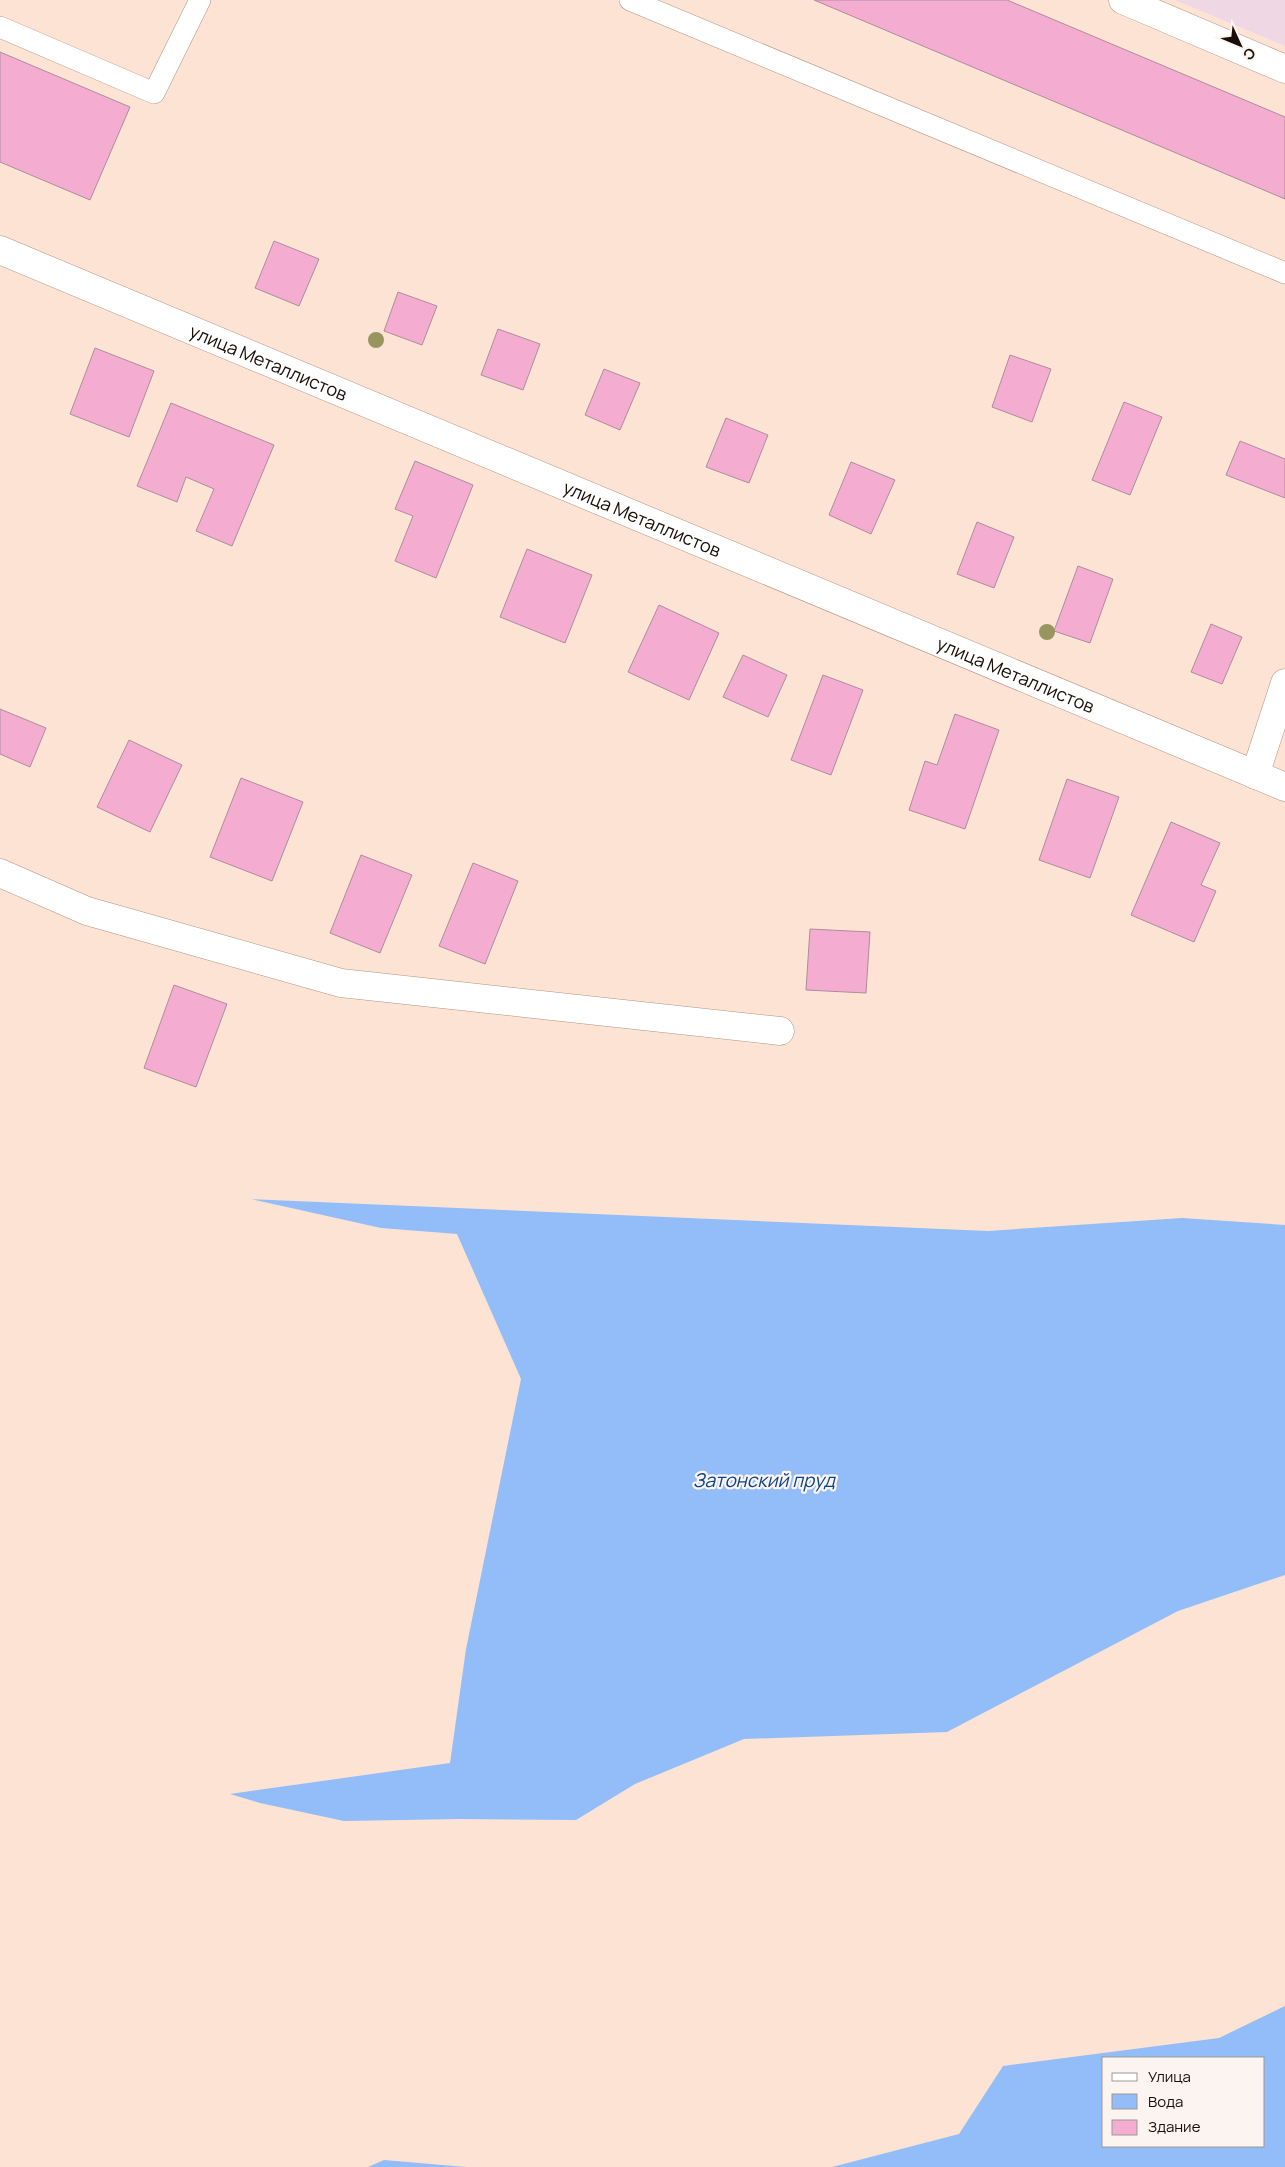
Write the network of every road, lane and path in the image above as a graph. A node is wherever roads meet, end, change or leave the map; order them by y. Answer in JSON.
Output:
{"nodes":[{"id":1,"x":200,"y":0,"type":"edge"},
{"id":2,"x":630,"y":0,"type":"edge"},
{"id":3,"x":1123,"y":0,"type":"edge"},
{"id":4,"x":0,"y":27,"type":"edge"},
{"id":5,"x":1285,"y":69,"type":"edge"},
{"id":6,"x":1,"y":254,"type":"edge"},
{"id":7,"x":1285,"y":272,"type":"edge"},
{"id":8,"x":1285,"y":683,"type":"edge"},
{"id":9,"x":1256,"y":775,"type":"junction"},
{"id":10,"x":1285,"y":787,"type":"edge"},
{"id":11,"x":0,"y":874,"type":"edge"},
{"id":12,"x":780,"y":1031,"type":"dead end"}],
"edges":[{"from":1,"to":4,"type":"lane"},
{"from":2,"to":7,"type":"lane"},
{"from":3,"to":5,"type":"street"},
{"from":6,"to":9,"type":"street","name":"улица Металлистов"},
{"from":8,"to":9,"type":"street"},
{"from":9,"to":10,"type":"street","name":"улица Металлистов"},
{"from":11,"to":12,"type":"street"}]}
